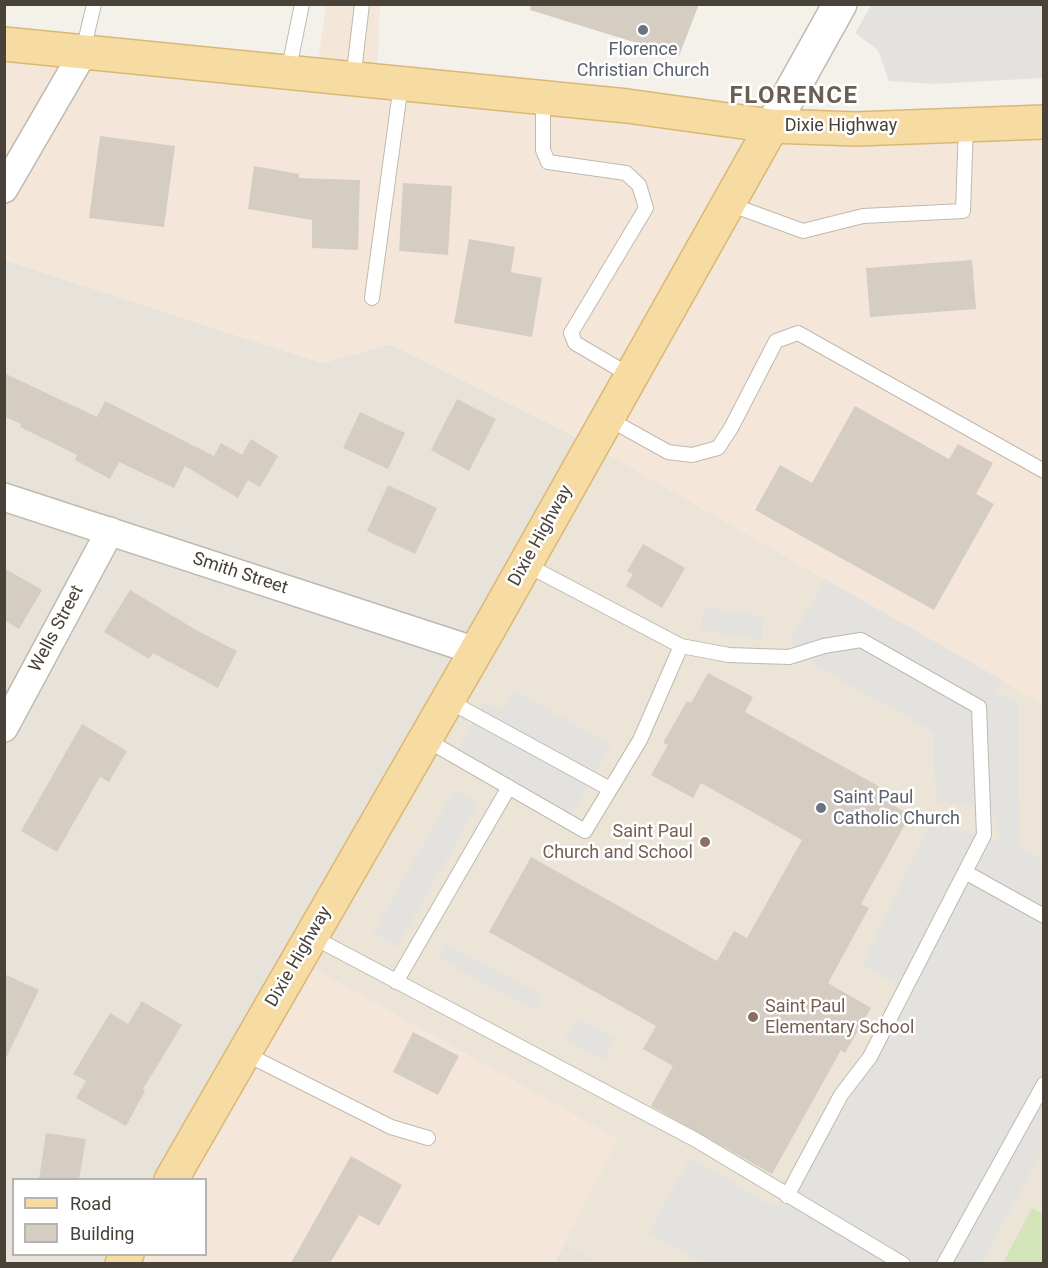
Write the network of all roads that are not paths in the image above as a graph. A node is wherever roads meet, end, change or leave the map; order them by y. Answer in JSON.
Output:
{"nodes":[{"id":1,"x":94,"y":4,"type":"edge"},
{"id":2,"x":302,"y":4,"type":"edge"},
{"id":3,"x":362,"y":4,"type":"edge"},
{"id":4,"x":840,"y":4,"type":"edge"},
{"id":5,"x":4,"y":44,"type":"edge"},
{"id":6,"x":83,"y":53,"type":"junction"},
{"id":7,"x":287,"y":73,"type":"junction"},
{"id":8,"x":353,"y":80,"type":"junction"},
{"id":9,"x":401,"y":84,"type":"junction"},
{"id":10,"x":543,"y":98,"type":"junction"},
{"id":11,"x":1044,"y":122,"type":"edge"},
{"id":12,"x":966,"y":125,"type":"junction"},
{"id":13,"x":772,"y":126,"type":"junction"},
{"id":14,"x":4,"y":189,"type":"edge"},
{"id":15,"x":728,"y":204,"type":"junction"},
{"id":16,"x":372,"y":298,"type":"dead end"},
{"id":17,"x":631,"y":376,"type":"junction"},
{"id":18,"x":607,"y":418,"type":"junction"},
{"id":19,"x":1044,"y":471,"type":"edge"},
{"id":20,"x":4,"y":497,"type":"edge"},
{"id":21,"x":110,"y":531,"type":"junction"},
{"id":22,"x":525,"y":564,"type":"junction"},
{"id":23,"x":681,"y":646,"type":"junction"},
{"id":24,"x":476,"y":651,"type":"junction"},
{"id":25,"x":447,"y":700,"type":"junction"},
{"id":26,"x":4,"y":728,"type":"edge"},
{"id":27,"x":425,"y":739,"type":"junction"},
{"id":28,"x":509,"y":787,"type":"junction"},
{"id":29,"x":610,"y":789,"type":"junction"},
{"id":30,"x":965,"y":872,"type":"junction"},
{"id":31,"x":1044,"y":916,"type":"edge"},
{"id":32,"x":311,"y":936,"type":"junction"},
{"id":33,"x":396,"y":982,"type":"junction"},
{"id":34,"x":244,"y":1053,"type":"junction"},
{"id":35,"x":1044,"y":1084,"type":"edge"},
{"id":36,"x":428,"y":1138,"type":"dead end"},
{"id":37,"x":172,"y":1178,"type":"edge"},
{"id":38,"x":787,"y":1196,"type":"junction"},
{"id":39,"x":903,"y":1263,"type":"edge"},
{"id":40,"x":944,"y":1263,"type":"edge"}],
"edges":[{"from":1,"to":6,"type":"lane"},
{"from":2,"to":7,"type":"lane"},
{"from":3,"to":8,"type":"lane"},
{"from":4,"to":13,"type":"street"},
{"from":5,"to":6,"type":"main road"},
{"from":6,"to":7,"type":"main road"},
{"from":6,"to":14,"type":"street"},
{"from":7,"to":8,"type":"main road"},
{"from":8,"to":9,"type":"main road"},
{"from":9,"to":10,"type":"main road"},
{"from":9,"to":16,"type":"lane"},
{"from":10,"to":13,"type":"main road"},
{"from":10,"to":17,"type":"lane"},
{"from":11,"to":12,"type":"main road","name":"Dixie Highway"},
{"from":12,"to":13,"type":"main road","name":"Dixie Highway"},
{"from":12,"to":15,"type":"lane"},
{"from":13,"to":15,"type":"main road","name":"Dixie Highway"},
{"from":15,"to":17,"type":"main road","name":"Dixie Highway"},
{"from":17,"to":18,"type":"main road","name":"Dixie Highway"},
{"from":18,"to":19,"type":"lane"},
{"from":18,"to":22,"type":"main road","name":"Dixie Highway"},
{"from":20,"to":21,"type":"street","name":"Smith Street"},
{"from":21,"to":24,"type":"street","name":"Smith Street"},
{"from":21,"to":26,"type":"street","name":"Wells Street"},
{"from":22,"to":23,"type":"lane"},
{"from":22,"to":24,"type":"main road","name":"Dixie Highway"},
{"from":23,"to":29,"type":"lane"},
{"from":23,"to":30,"type":"lane"},
{"from":24,"to":25,"type":"main road","name":"Dixie Highway"},
{"from":25,"to":27,"type":"main road","name":"Dixie Highway"},
{"from":25,"to":29,"type":"lane"},
{"from":27,"to":28,"type":"lane"},
{"from":27,"to":32,"type":"main road","name":"Dixie Highway"},
{"from":28,"to":29,"type":"lane"},
{"from":28,"to":33,"type":"lane"},
{"from":30,"to":31,"type":"lane"},
{"from":30,"to":38,"type":"lane"},
{"from":32,"to":33,"type":"lane"},
{"from":32,"to":34,"type":"main road","name":"Dixie Highway"},
{"from":33,"to":38,"type":"lane"},
{"from":34,"to":36,"type":"lane"},
{"from":34,"to":37,"type":"main road","name":"Dixie Highway"},
{"from":35,"to":40,"type":"lane"},
{"from":38,"to":39,"type":"lane"}]}
